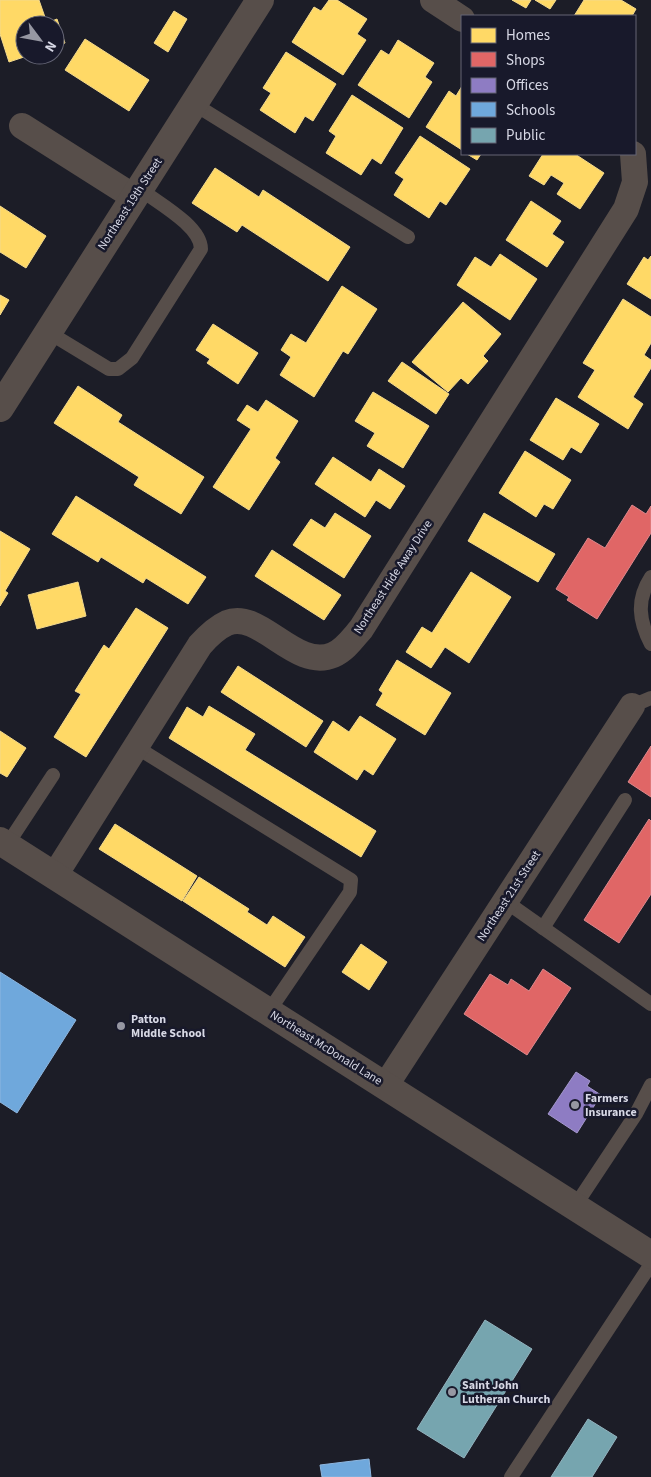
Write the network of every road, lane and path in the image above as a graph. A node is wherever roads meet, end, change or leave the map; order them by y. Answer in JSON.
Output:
{"nodes":[{"id":1,"x":260,"y":0,"type":"edge"},
{"id":2,"x":433,"y":0,"type":"edge"},
{"id":3,"x":461,"y":18,"type":"edge"},
{"id":4,"x":194,"y":104,"type":"junction"},
{"id":5,"x":22,"y":126,"type":"dead end"},
{"id":6,"x":633,"y":155,"type":"edge"},
{"id":7,"x":137,"y":193,"type":"junction"},
{"id":8,"x":408,"y":237,"type":"dead end"},
{"id":9,"x":48,"y":332,"type":"junction"},
{"id":10,"x":0,"y":408,"type":"edge"},
{"id":11,"x":651,"y":577,"type":"edge"},
{"id":12,"x":651,"y":644,"type":"edge"},
{"id":13,"x":646,"y":700,"type":"edge"},
{"id":14,"x":136,"y":747,"type":"junction"},
{"id":15,"x":53,"y":775,"type":"dead end"},
{"id":16,"x":625,"y":800,"type":"dead end"},
{"id":17,"x":4,"y":843,"type":"edge"},
{"id":18,"x":55,"y":875,"type":"junction"},
{"id":19,"x":505,"y":902,"type":"junction"},
{"id":20,"x":543,"y":928,"type":"junction"},
{"id":21,"x":651,"y":1004,"type":"edge"},
{"id":22,"x":269,"y":1011,"type":"junction"},
{"id":23,"x":651,"y":1085,"type":"edge"},
{"id":24,"x":386,"y":1086,"type":"junction"},
{"id":25,"x":575,"y":1206,"type":"junction"},
{"id":26,"x":651,"y":1255,"type":"edge"},
{"id":27,"x":651,"y":1264,"type":"edge"},
{"id":28,"x":511,"y":1477,"type":"edge"}],
"edges":[{"from":1,"to":4,"type":"street","name":"Northeast 19th Street"},
{"from":2,"to":3,"type":"street"},
{"from":4,"to":7,"type":"street","name":"Northeast 19th Street"},
{"from":4,"to":8,"type":"lane"},
{"from":5,"to":7,"type":"street"},
{"from":6,"to":14,"type":"street","name":"Northeast Hide Away Drive"},
{"from":7,"to":9,"type":"street","name":"Northeast 19th Street"},
{"from":7,"to":9,"type":"lane"},
{"from":9,"to":10,"type":"street","name":"Northeast 19th Street"},
{"from":11,"to":12,"type":"lane"},
{"from":13,"to":19,"type":"street","name":"Northeast 21st Street"},
{"from":14,"to":18,"type":"street","name":"Northeast Hide Away Drive"},
{"from":14,"to":22,"type":"lane"},
{"from":15,"to":17,"type":"lane"},
{"from":16,"to":20,"type":"lane"},
{"from":17,"to":18,"type":"street","name":"Northeast McDonald Lane"},
{"from":18,"to":22,"type":"street","name":"Northeast McDonald Lane"},
{"from":19,"to":20,"type":"lane"},
{"from":19,"to":24,"type":"street","name":"Northeast 21st Street"},
{"from":20,"to":21,"type":"lane"},
{"from":22,"to":24,"type":"street","name":"Northeast McDonald Lane"},
{"from":23,"to":25,"type":"lane"},
{"from":24,"to":25,"type":"street","name":"Northeast McDonald Lane"},
{"from":25,"to":26,"type":"street","name":"Northeast McDonald Lane"},
{"from":27,"to":28,"type":"lane"}]}
